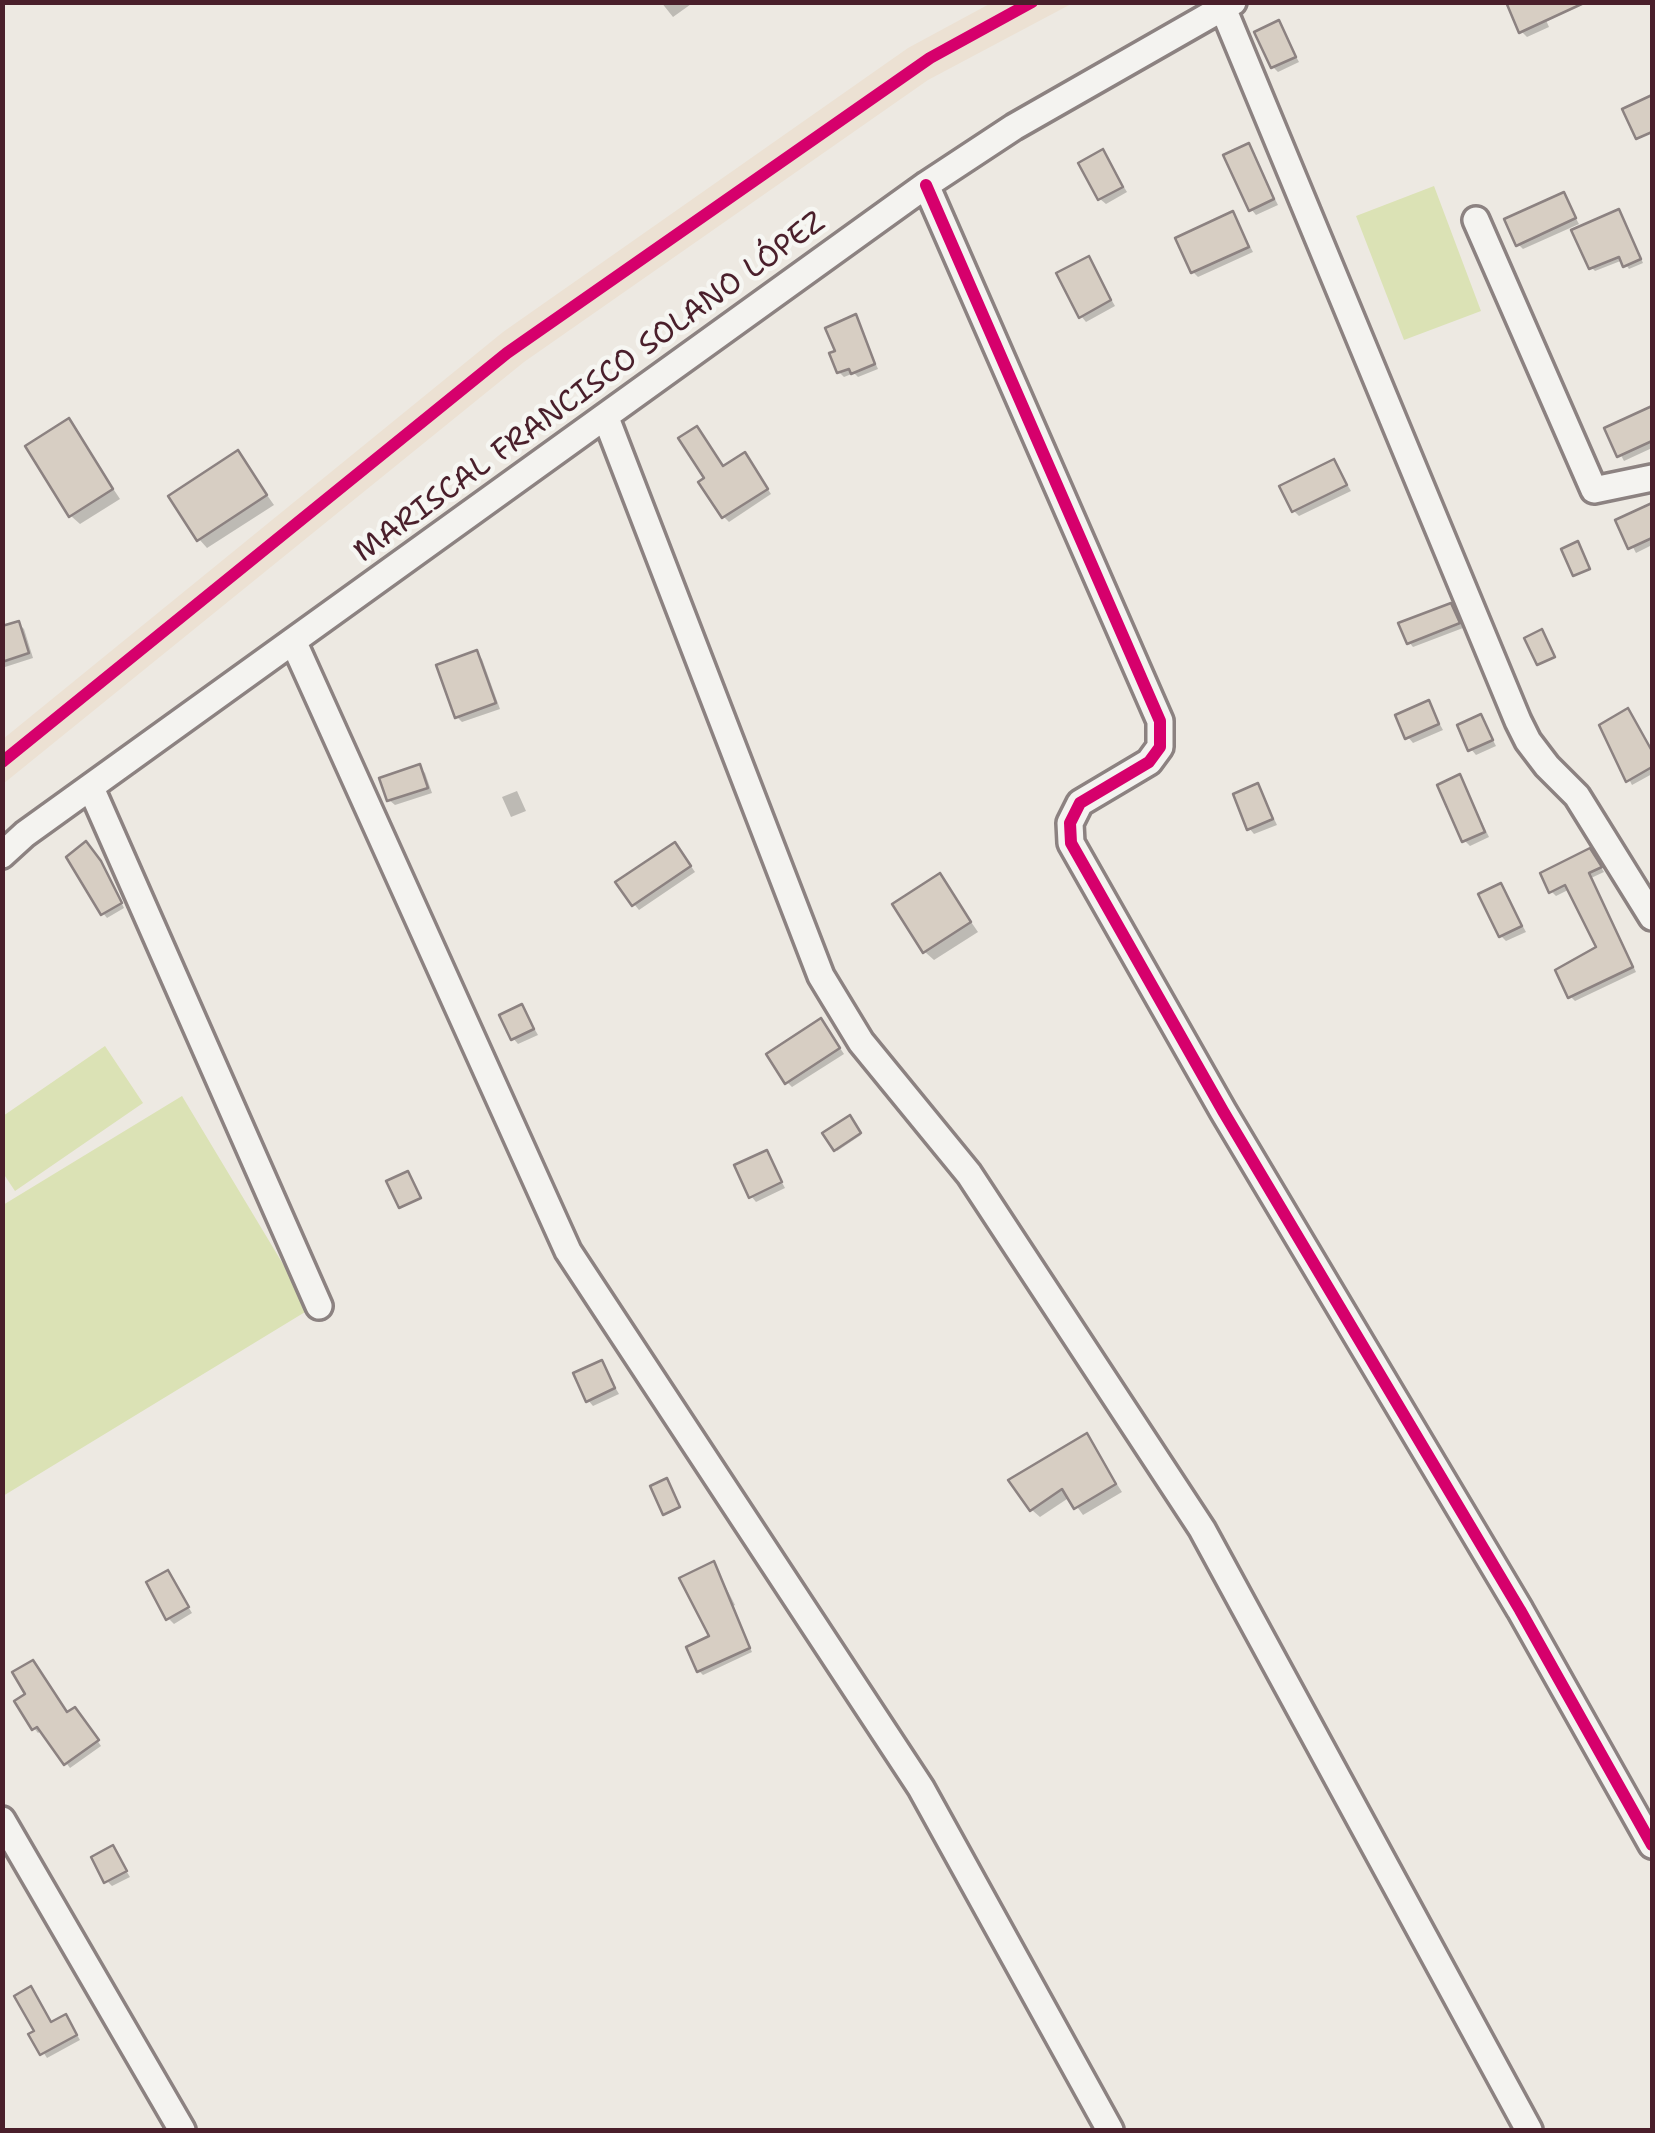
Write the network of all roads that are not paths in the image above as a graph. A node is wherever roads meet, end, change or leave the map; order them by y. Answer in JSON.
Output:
{"nodes":[{"id":1,"x":1230,"y":4,"type":"edge"},
{"id":2,"x":926,"y":185,"type":"junction"},
{"id":3,"x":1476,"y":220,"type":"dead end"},
{"id":4,"x":606,"y":418,"type":"junction"},
{"id":5,"x":1652,"y":478,"type":"edge"},
{"id":6,"x":294,"y":643,"type":"junction"},
{"id":7,"x":91,"y":788,"type":"junction"},
{"id":8,"x":2,"y":855,"type":"edge"},
{"id":9,"x":1652,"y":917,"type":"edge"},
{"id":10,"x":319,"y":1306,"type":"dead end"},
{"id":11,"x":2,"y":1820,"type":"edge"},
{"id":12,"x":1652,"y":1844,"type":"edge"},
{"id":13,"x":182,"y":2130,"type":"edge"},
{"id":14,"x":1110,"y":2130,"type":"edge"},
{"id":15,"x":1529,"y":2130,"type":"edge"}],
"edges":[{"from":1,"to":2,"type":"street","name":"MARISCAL FRANCISCO SOLANO LÓPEZ"},
{"from":1,"to":9,"type":"street"},
{"from":2,"to":4,"type":"street","name":"MARISCAL FRANCISCO SOLANO LÓPEZ"},
{"from":2,"to":12,"type":"street"},
{"from":3,"to":5,"type":"street"},
{"from":4,"to":6,"type":"street","name":"MARISCAL FRANCISCO SOLANO LÓPEZ"},
{"from":4,"to":15,"type":"street"},
{"from":6,"to":7,"type":"street","name":"MARISCAL FRANCISCO SOLANO LÓPEZ"},
{"from":6,"to":14,"type":"street"},
{"from":7,"to":8,"type":"street","name":"MARISCAL FRANCISCO SOLANO LÓPEZ"},
{"from":7,"to":10,"type":"street"},
{"from":11,"to":13,"type":"street"}]}
